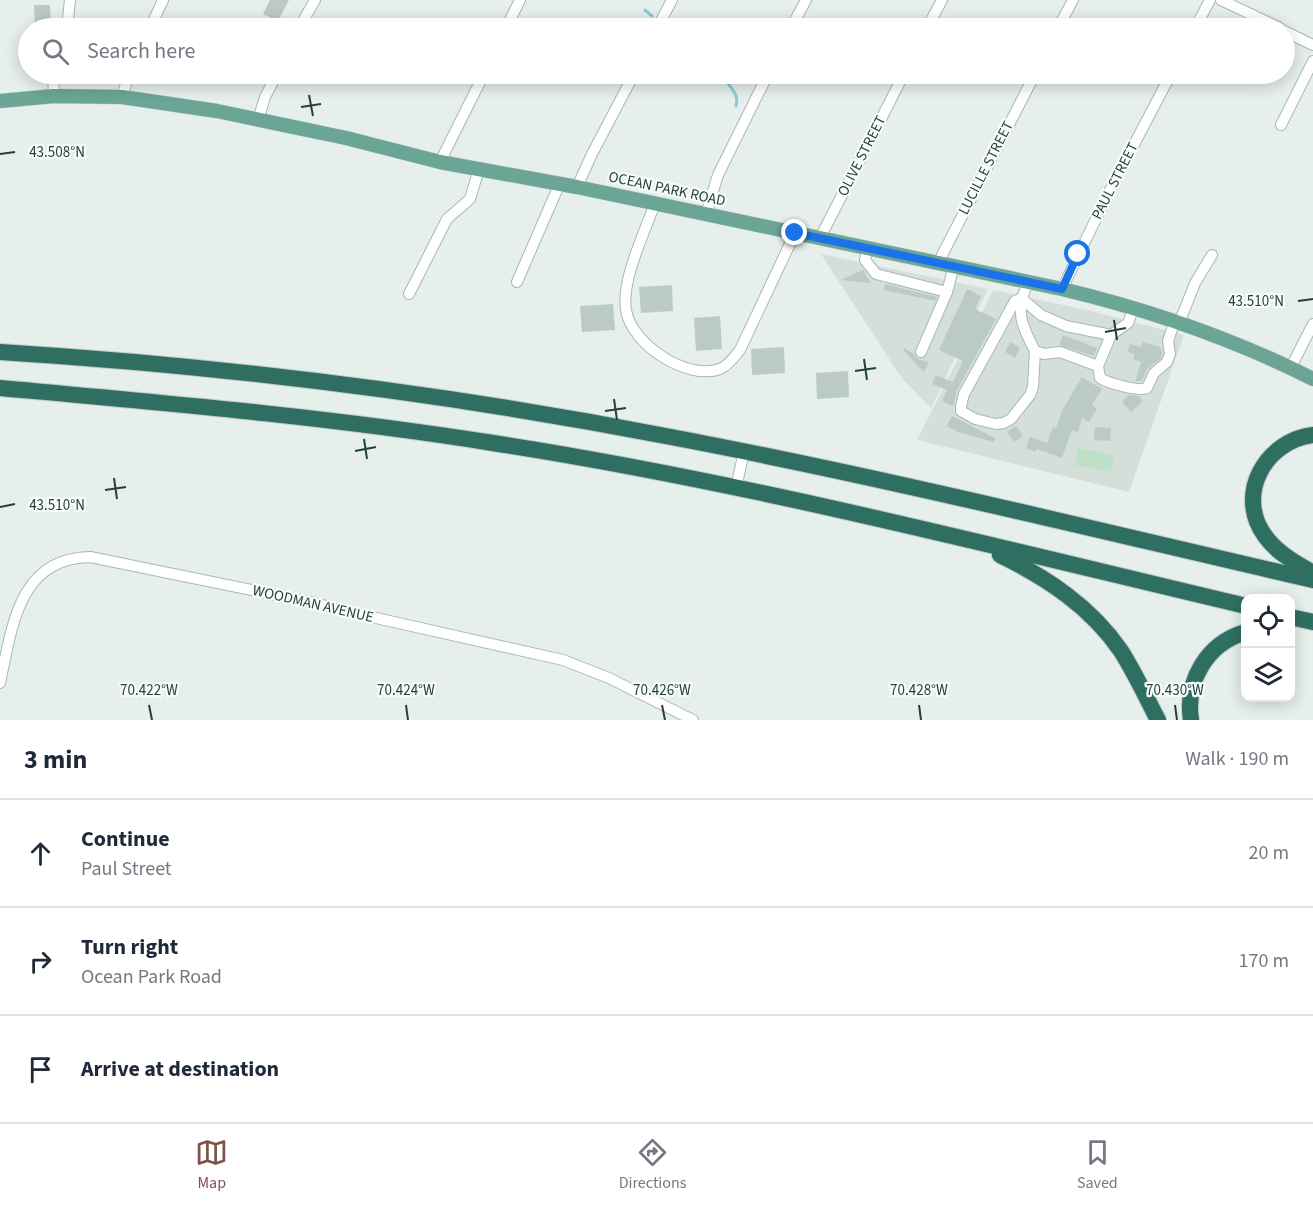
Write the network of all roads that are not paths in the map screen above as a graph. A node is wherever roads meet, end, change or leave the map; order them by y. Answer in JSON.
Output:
{"nodes":[{"id":1,"x":70,"y":0,"type":"edge"},
{"id":2,"x":163,"y":0,"type":"edge"},
{"id":3,"x":315,"y":0,"type":"edge"},
{"id":4,"x":520,"y":0,"type":"edge"},
{"id":5,"x":672,"y":0,"type":"edge"},
{"id":6,"x":806,"y":0,"type":"edge"},
{"id":7,"x":942,"y":0,"type":"edge"},
{"id":8,"x":1073,"y":0,"type":"edge"},
{"id":9,"x":1210,"y":0,"type":"edge"},
{"id":10,"x":1221,"y":0,"type":"edge"},
{"id":11,"x":68,"y":18,"type":"edge"},
{"id":12,"x":155,"y":18,"type":"edge"},
{"id":13,"x":305,"y":18,"type":"edge"},
{"id":14,"x":511,"y":18,"type":"edge"},
{"id":15,"x":662,"y":18,"type":"edge"},
{"id":16,"x":796,"y":18,"type":"edge"},
{"id":17,"x":932,"y":18,"type":"edge"},
{"id":18,"x":1063,"y":18,"type":"edge"},
{"id":19,"x":1200,"y":18,"type":"edge"},
{"id":20,"x":1259,"y":18,"type":"edge"},
{"id":21,"x":1295,"y":36,"type":"edge"},
{"id":22,"x":1313,"y":45,"type":"edge"},
{"id":23,"x":1313,"y":61,"type":"edge"},
{"id":24,"x":53,"y":84,"type":"edge"},
{"id":25,"x":126,"y":84,"type":"edge"},
{"id":26,"x":273,"y":84,"type":"edge"},
{"id":27,"x":479,"y":84,"type":"edge"},
{"id":28,"x":629,"y":84,"type":"edge"},
{"id":29,"x":763,"y":84,"type":"edge"},
{"id":30,"x":899,"y":84,"type":"edge"},
{"id":31,"x":1030,"y":84,"type":"edge"},
{"id":32,"x":1166,"y":84,"type":"edge"},
{"id":33,"x":54,"y":96,"type":"junction"},
{"id":34,"x":122,"y":97,"type":"junction"},
{"id":35,"x":0,"y":100,"type":"edge"},
{"id":36,"x":258,"y":120,"type":"junction"},
{"id":37,"x":1281,"y":124,"type":"dead end"},
{"id":38,"x":440,"y":162,"type":"junction"},
{"id":39,"x":479,"y":169,"type":"junction"},
{"id":40,"x":560,"y":183,"type":"junction"},
{"id":41,"x":578,"y":187,"type":"junction"},
{"id":42,"x":655,"y":203,"type":"junction"},
{"id":43,"x":706,"y":214,"type":"junction"},
{"id":44,"x":795,"y":233,"type":"junction"},
{"id":45,"x":820,"y":238,"type":"junction"},
{"id":46,"x":867,"y":248,"type":"junction"},
{"id":47,"x":1212,"y":255,"type":"dead end"},
{"id":48,"x":939,"y":263,"type":"junction"},
{"id":49,"x":954,"y":267,"type":"junction"},
{"id":50,"x":517,"y":282,"type":"dead end"},
{"id":51,"x":1028,"y":282,"type":"junction"},
{"id":52,"x":1062,"y":289,"type":"junction"},
{"id":53,"x":947,"y":292,"type":"junction"},
{"id":54,"x":409,"y":294,"type":"dead end"},
{"id":55,"x":1022,"y":298,"type":"junction"},
{"id":56,"x":1134,"y":307,"type":"junction"},
{"id":57,"x":1178,"y":320,"type":"junction"},
{"id":58,"x":1313,"y":324,"type":"edge"},
{"id":59,"x":1111,"y":335,"type":"junction"},
{"id":60,"x":1035,"y":351,"type":"junction"},
{"id":61,"x":0,"y":352,"type":"edge"},
{"id":62,"x":921,"y":352,"type":"dead end"},
{"id":63,"x":1098,"y":366,"type":"junction"},
{"id":64,"x":1291,"y":368,"type":"junction"},
{"id":65,"x":1313,"y":379,"type":"edge"},
{"id":66,"x":0,"y":388,"type":"edge"},
{"id":67,"x":1313,"y":435,"type":"edge"},
{"id":68,"x":744,"y":451,"type":"junction"},
{"id":69,"x":736,"y":488,"type":"junction"},
{"id":70,"x":973,"y":541,"type":"junction"},
{"id":71,"x":1313,"y":573,"type":"edge"},
{"id":72,"x":1313,"y":579,"type":"edge"},
{"id":73,"x":1241,"y":605,"type":"edge"},
{"id":74,"x":1295,"y":618,"type":"edge"},
{"id":75,"x":1313,"y":622,"type":"edge"},
{"id":76,"x":1295,"y":629,"type":"edge"},
{"id":77,"x":1313,"y":631,"type":"edge"},
{"id":78,"x":1241,"y":634,"type":"edge"},
{"id":79,"x":0,"y":682,"type":"edge"},
{"id":80,"x":693,"y":720,"type":"edge"},
{"id":81,"x":1158,"y":720,"type":"edge"},
{"id":82,"x":1191,"y":720,"type":"edge"}],
"edges":[{"from":1,"to":11,"type":"street"},
{"from":2,"to":12,"type":"street"},
{"from":3,"to":13,"type":"street"},
{"from":4,"to":14,"type":"street"},
{"from":5,"to":15,"type":"street"},
{"from":6,"to":16,"type":"street"},
{"from":7,"to":17,"type":"street"},
{"from":8,"to":18,"type":"street"},
{"from":9,"to":19,"type":"street"},
{"from":10,"to":20,"type":"street"},
{"from":21,"to":22,"type":"street"},
{"from":23,"to":37,"type":"street"},
{"from":24,"to":33,"type":"street"},
{"from":25,"to":34,"type":"street"},
{"from":26,"to":36,"type":"street"},
{"from":27,"to":38,"type":"street"},
{"from":28,"to":41,"type":"street"},
{"from":29,"to":43,"type":"street"},
{"from":30,"to":45,"type":"street","name":"OLIVE STREET"},
{"from":31,"to":48,"type":"street","name":"LUCILLE STREET"},
{"from":32,"to":52,"type":"street","name":"PAUL STREET"},
{"from":33,"to":34,"type":"main road","name":"OCEAN PARK ROAD"},
{"from":33,"to":35,"type":"main road","name":"OCEAN PARK ROAD"},
{"from":34,"to":36,"type":"main road","name":"OCEAN PARK ROAD"},
{"from":36,"to":38,"type":"main road","name":"OCEAN PARK ROAD"},
{"from":38,"to":39,"type":"main road","name":"OCEAN PARK ROAD"},
{"from":39,"to":40,"type":"main road","name":"OCEAN PARK ROAD"},
{"from":39,"to":54,"type":"street"},
{"from":40,"to":41,"type":"main road","name":"OCEAN PARK ROAD"},
{"from":40,"to":50,"type":"street"},
{"from":41,"to":42,"type":"main road","name":"OCEAN PARK ROAD"},
{"from":42,"to":43,"type":"main road","name":"OCEAN PARK ROAD"},
{"from":42,"to":44,"type":"street"},
{"from":43,"to":44,"type":"main road","name":"OCEAN PARK ROAD"},
{"from":44,"to":45,"type":"main road","name":"OCEAN PARK ROAD"},
{"from":45,"to":46,"type":"main road","name":"OCEAN PARK ROAD"},
{"from":46,"to":48,"type":"main road","name":"OCEAN PARK ROAD"},
{"from":46,"to":53,"type":"street"},
{"from":47,"to":57,"type":"street"},
{"from":48,"to":49,"type":"main road","name":"OCEAN PARK ROAD"},
{"from":49,"to":51,"type":"main road","name":"OCEAN PARK ROAD"},
{"from":49,"to":53,"type":"street"},
{"from":51,"to":52,"type":"main road","name":"OCEAN PARK ROAD"},
{"from":51,"to":55,"type":"street"},
{"from":52,"to":56,"type":"main road","name":"OCEAN PARK ROAD"},
{"from":53,"to":62,"type":"street"},
{"from":55,"to":59,"type":"street"},
{"from":55,"to":60,"type":"street"},
{"from":55,"to":60,"type":"street"},
{"from":56,"to":57,"type":"main road","name":"OCEAN PARK ROAD"},
{"from":56,"to":59,"type":"street"},
{"from":57,"to":63,"type":"street"},
{"from":57,"to":64,"type":"main road","name":"OCEAN PARK ROAD"},
{"from":58,"to":64,"type":"street"},
{"from":59,"to":63,"type":"street"},
{"from":60,"to":63,"type":"street"},
{"from":61,"to":68,"type":"highway"},
{"from":64,"to":65,"type":"main road","name":"OCEAN PARK ROAD"},
{"from":66,"to":69,"type":"highway"},
{"from":67,"to":71,"type":"highway"},
{"from":68,"to":69,"type":"street"},
{"from":68,"to":72,"type":"highway"},
{"from":69,"to":70,"type":"highway"},
{"from":70,"to":73,"type":"highway"},
{"from":70,"to":81,"type":"highway"},
{"from":74,"to":75,"type":"highway"},
{"from":76,"to":77,"type":"highway"},
{"from":78,"to":82,"type":"highway"},
{"from":79,"to":80,"type":"street","name":"WOODMAN AVENUE"}]}
